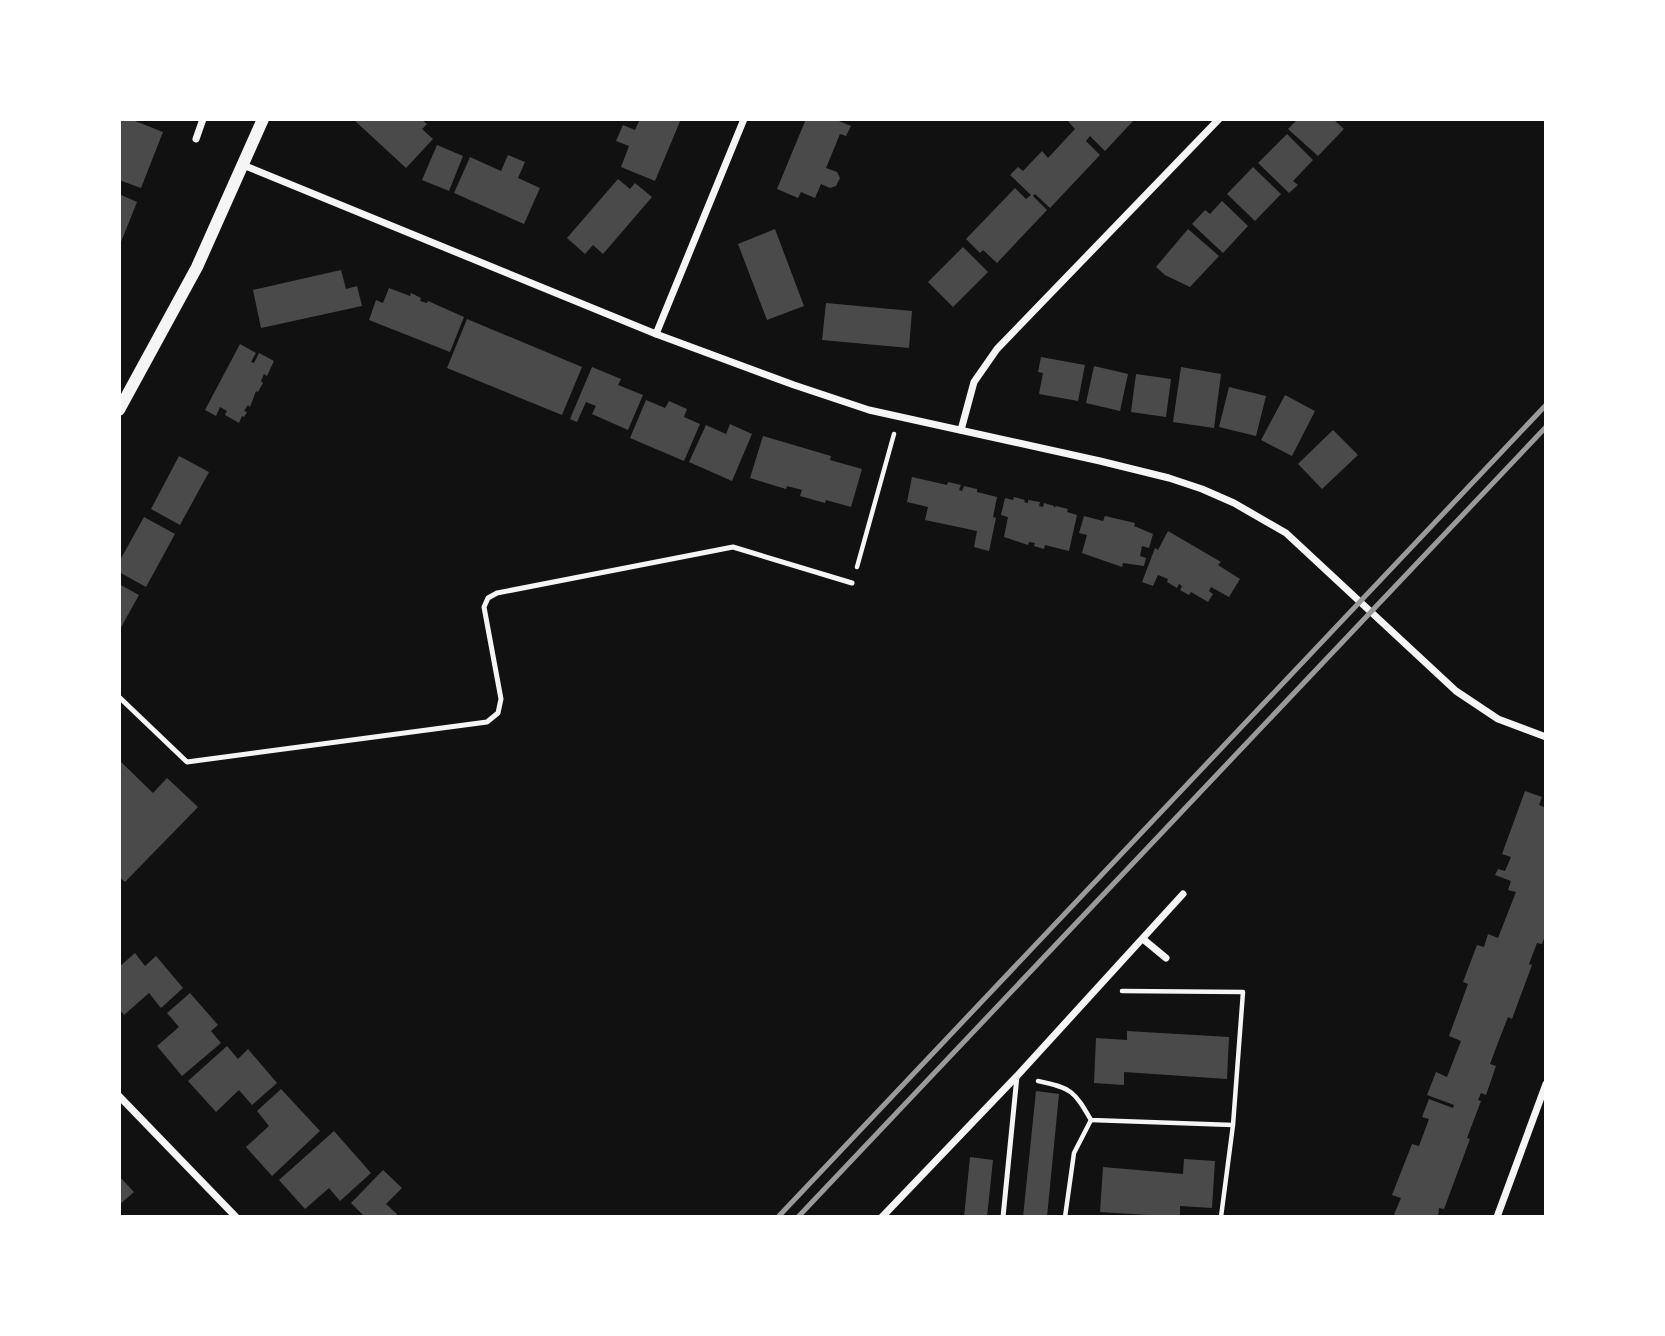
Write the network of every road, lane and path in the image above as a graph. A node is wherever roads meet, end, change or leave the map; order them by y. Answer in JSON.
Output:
{"nodes":[{"id":1,"x":203,"y":119,"type":"edge"},
{"id":2,"x":262,"y":119,"type":"edge"},
{"id":3,"x":744,"y":119,"type":"edge"},
{"id":4,"x":1219,"y":119,"type":"edge"},
{"id":5,"x":196,"y":139,"type":"dead end"},
{"id":6,"x":243,"y":165,"type":"junction"},
{"id":7,"x":656,"y":334,"type":"junction"},
{"id":8,"x":119,"y":410,"type":"edge"},
{"id":9,"x":900,"y":416,"type":"junction"},
{"id":10,"x":961,"y":430,"type":"junction"},
{"id":11,"x":852,"y":583,"type":"joint"},
{"id":12,"x":119,"y":697,"type":"edge"},
{"id":13,"x":1546,"y":737,"type":"edge"},
{"id":14,"x":1183,"y":894,"type":"dead end"},
{"id":15,"x":1143,"y":939,"type":"junction"},
{"id":16,"x":1166,"y":958,"type":"dead end"},
{"id":17,"x":1097,"y":990,"type":"junction"},
{"id":18,"x":1017,"y":1076,"type":"junction"},
{"id":19,"x":1546,"y":1084,"type":"edge"},
{"id":20,"x":119,"y":1096,"type":"edge"},
{"id":21,"x":1091,"y":1119,"type":"junction"},
{"id":22,"x":1233,"y":1125,"type":"junction"},
{"id":23,"x":236,"y":1217,"type":"edge"},
{"id":24,"x":882,"y":1217,"type":"edge"},
{"id":25,"x":1003,"y":1217,"type":"edge"},
{"id":26,"x":1065,"y":1217,"type":"edge"},
{"id":27,"x":1221,"y":1217,"type":"edge"},
{"id":28,"x":1497,"y":1217,"type":"edge"}],
"edges":[{"from":1,"to":5,"type":"street"},
{"from":2,"to":6,"type":"street"},
{"from":3,"to":7,"type":"street"},
{"from":4,"to":10,"type":"street"},
{"from":6,"to":7,"type":"street"},
{"from":6,"to":8,"type":"street"},
{"from":7,"to":9,"type":"street"},
{"from":9,"to":10,"type":"street"},
{"from":9,"to":11,"type":"path"},
{"from":10,"to":13,"type":"street"},
{"from":11,"to":12,"type":"lane"},
{"from":14,"to":15,"type":"street"},
{"from":15,"to":16,"type":"street"},
{"from":15,"to":17,"type":"street"},
{"from":17,"to":18,"type":"street"},
{"from":17,"to":22,"type":"path"},
{"from":18,"to":21,"type":"path"},
{"from":18,"to":24,"type":"street"},
{"from":18,"to":25,"type":"lane"},
{"from":19,"to":28,"type":"street"},
{"from":20,"to":23,"type":"street"},
{"from":21,"to":22,"type":"path"},
{"from":21,"to":26,"type":"path"},
{"from":22,"to":27,"type":"path"}]}
